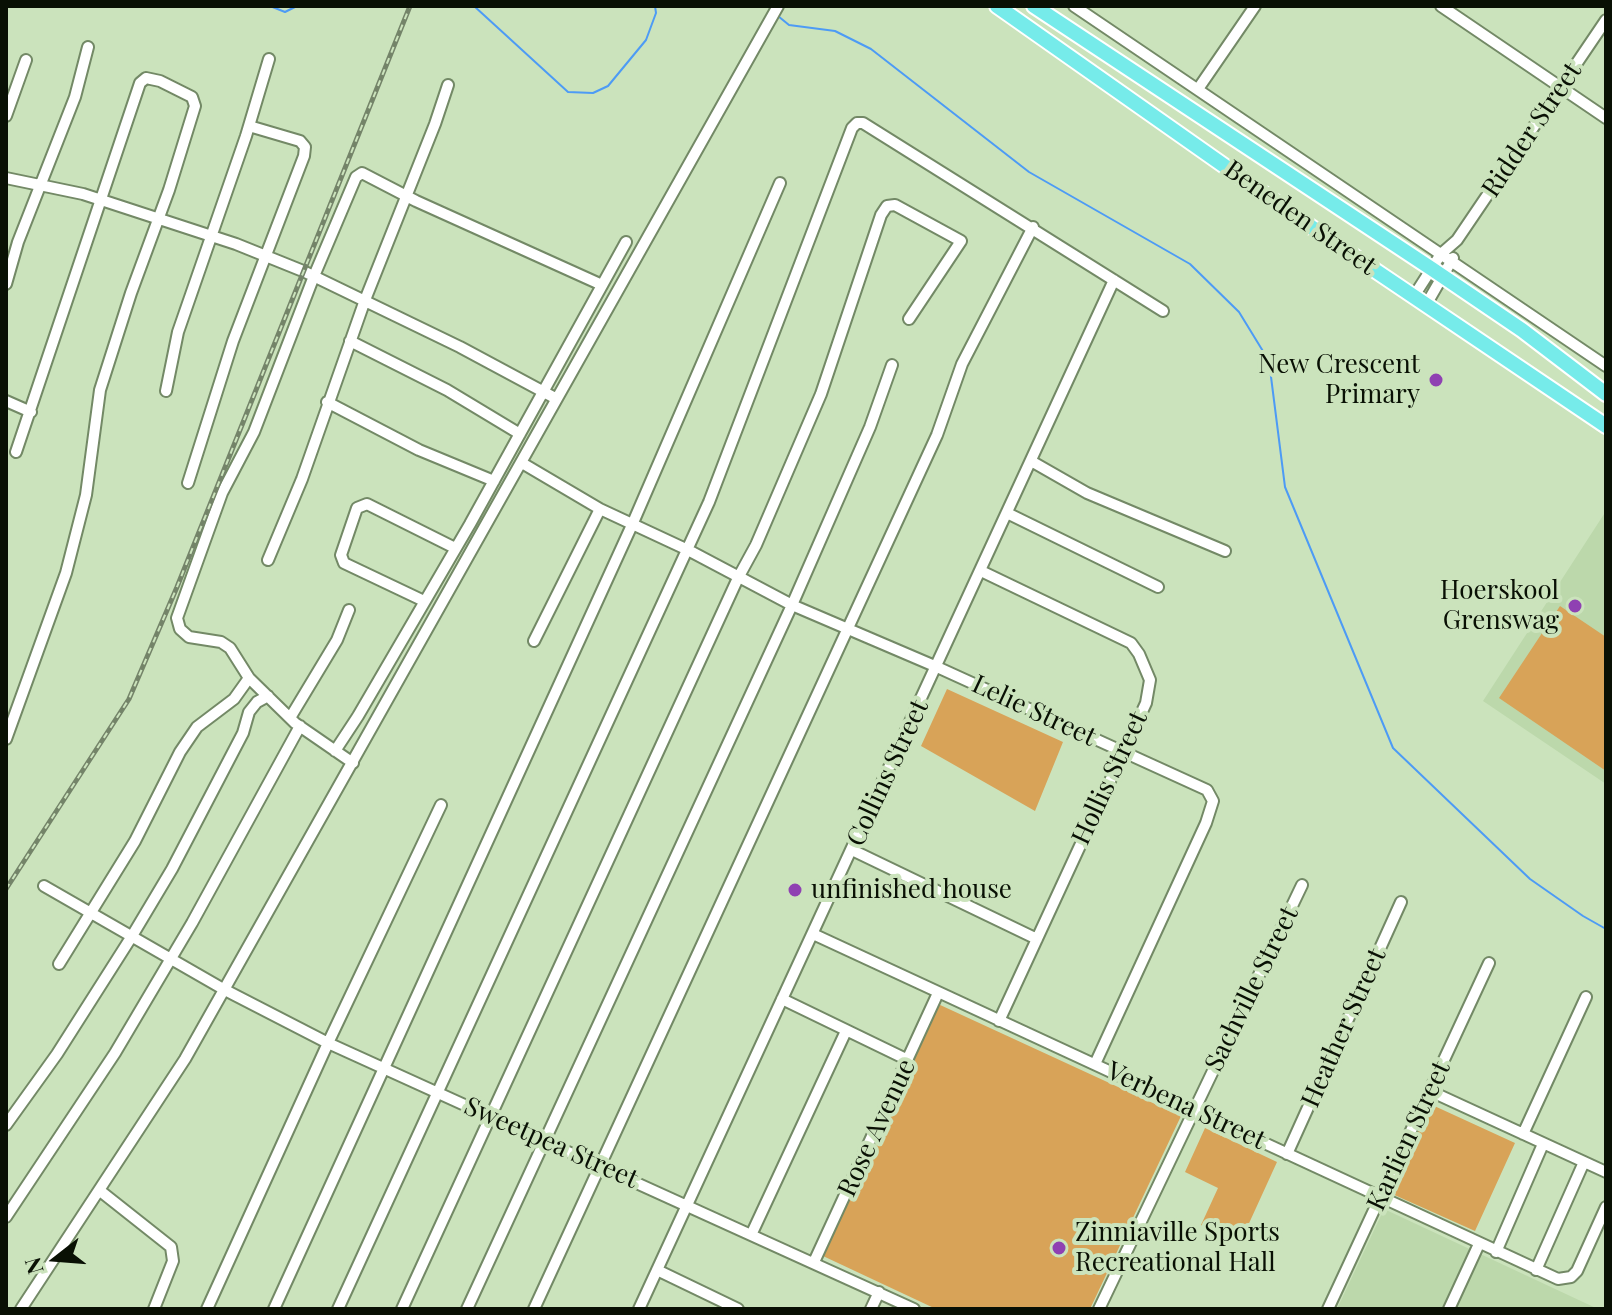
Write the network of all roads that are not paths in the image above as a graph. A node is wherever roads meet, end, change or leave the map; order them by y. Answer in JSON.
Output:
{"nodes":[{"id":1,"x":997,"y":6,"type":"edge"},
{"id":2,"x":1036,"y":6,"type":"edge"},
{"id":3,"x":1074,"y":6,"type":"edge"},
{"id":4,"x":1255,"y":6,"type":"edge"},
{"id":5,"x":1441,"y":6,"type":"edge"},
{"id":6,"x":775,"y":10,"type":"edge"},
{"id":7,"x":1606,"y":20,"type":"edge"},
{"id":8,"x":88,"y":47,"type":"dead end"},
{"id":9,"x":269,"y":59,"type":"dead end"},
{"id":10,"x":26,"y":60,"type":"dead end"},
{"id":11,"x":448,"y":85,"type":"dead end"},
{"id":12,"x":1561,"y":87,"type":"junction"},
{"id":13,"x":1198,"y":89,"type":"junction"},
{"id":14,"x":6,"y":116,"type":"edge"},
{"id":15,"x":1606,"y":118,"type":"edge"},
{"id":16,"x":249,"y":126,"type":"junction"},
{"id":17,"x":6,"y":178,"type":"edge"},
{"id":18,"x":780,"y":183,"type":"dead end"},
{"id":19,"x":40,"y":185,"type":"junction"},
{"id":20,"x":406,"y":196,"type":"junction"},
{"id":21,"x":100,"y":200,"type":"junction"},
{"id":22,"x":157,"y":219,"type":"junction"},
{"id":23,"x":1033,"y":227,"type":"junction"},
{"id":24,"x":211,"y":236,"type":"junction"},
{"id":25,"x":1457,"y":240,"type":"junction"},
{"id":26,"x":626,"y":242,"type":"dead end"},
{"id":27,"x":1441,"y":254,"type":"junction"},
{"id":28,"x":267,"y":256,"type":"junction"},
{"id":29,"x":1452,"y":262,"type":"junction"},
{"id":30,"x":1438,"y":273,"type":"junction"},
{"id":31,"x":314,"y":276,"type":"junction"},
{"id":32,"x":1114,"y":280,"type":"junction"},
{"id":33,"x":6,"y":284,"type":"edge"},
{"id":34,"x":602,"y":285,"type":"junction"},
{"id":35,"x":365,"y":300,"type":"junction"},
{"id":36,"x":1420,"y":300,"type":"junction"},
{"id":37,"x":1163,"y":311,"type":"dead end"},
{"id":38,"x":909,"y":319,"type":"dead end"},
{"id":39,"x":350,"y":341,"type":"junction"},
{"id":40,"x":892,"y":365,"type":"dead end"},
{"id":41,"x":1606,"y":366,"type":"edge"},
{"id":42,"x":166,"y":391,"type":"dead end"},
{"id":43,"x":543,"y":391,"type":"junction"},
{"id":44,"x":1606,"y":394,"type":"edge"},
{"id":45,"x":555,"y":398,"type":"junction"},
{"id":46,"x":6,"y":401,"type":"edge"},
{"id":47,"x":327,"y":402,"type":"junction"},
{"id":48,"x":31,"y":412,"type":"junction"},
{"id":49,"x":1606,"y":426,"type":"edge"},
{"id":50,"x":520,"y":434,"type":"junction"},
{"id":51,"x":16,"y":452,"type":"dead end"},
{"id":52,"x":1031,"y":461,"type":"junction"},
{"id":53,"x":522,"y":463,"type":"junction"},
{"id":54,"x":494,"y":481,"type":"junction"},
{"id":55,"x":188,"y":483,"type":"dead end"},
{"id":56,"x":600,"y":509,"type":"junction"},
{"id":57,"x":1007,"y":513,"type":"junction"},
{"id":58,"x":632,"y":525,"type":"junction"},
{"id":59,"x":455,"y":548,"type":"junction"},
{"id":60,"x":688,"y":550,"type":"junction"},
{"id":61,"x":1225,"y":551,"type":"dead end"},
{"id":62,"x":268,"y":560,"type":"dead end"},
{"id":63,"x":981,"y":571,"type":"junction"},
{"id":64,"x":738,"y":578,"type":"junction"},
{"id":65,"x":1158,"y":587,"type":"dead end"},
{"id":66,"x":424,"y":601,"type":"junction"},
{"id":67,"x":792,"y":605,"type":"junction"},
{"id":68,"x":349,"y":610,"type":"dead end"},
{"id":69,"x":848,"y":629,"type":"junction"},
{"id":70,"x":534,"y":641,"type":"dead end"},
{"id":71,"x":937,"y":667,"type":"junction"},
{"id":72,"x":249,"y":678,"type":"junction"},
{"id":73,"x":268,"y":696,"type":"junction"},
{"id":74,"x":290,"y":718,"type":"junction"},
{"id":75,"x":300,"y":726,"type":"junction"},
{"id":76,"x":6,"y":739,"type":"edge"},
{"id":77,"x":335,"y":751,"type":"junction"},
{"id":78,"x":1122,"y":751,"type":"junction"},
{"id":79,"x":353,"y":763,"type":"junction"},
{"id":80,"x":441,"y":805,"type":"dead end"},
{"id":81,"x":852,"y":850,"type":"junction"},
{"id":82,"x":1302,"y":885,"type":"dead end"},
{"id":83,"x":44,"y":886,"type":"dead end"},
{"id":84,"x":1401,"y":902,"type":"dead end"},
{"id":85,"x":92,"y":913,"type":"junction"},
{"id":86,"x":813,"y":934,"type":"junction"},
{"id":87,"x":132,"y":936,"type":"junction"},
{"id":88,"x":1037,"y":939,"type":"junction"},
{"id":89,"x":171,"y":959,"type":"junction"},
{"id":90,"x":1489,"y":963,"type":"dead end"},
{"id":91,"x":59,"y":964,"type":"dead end"},
{"id":92,"x":225,"y":990,"type":"junction"},
{"id":93,"x":938,"y":993,"type":"junction"},
{"id":94,"x":1586,"y":997,"type":"dead end"},
{"id":95,"x":782,"y":999,"type":"junction"},
{"id":96,"x":999,"y":1021,"type":"junction"},
{"id":97,"x":846,"y":1031,"type":"junction"},
{"id":98,"x":328,"y":1043,"type":"junction"},
{"id":99,"x":908,"y":1060,"type":"junction"},
{"id":100,"x":1095,"y":1064,"type":"junction"},
{"id":101,"x":383,"y":1067,"type":"junction"},
{"id":102,"x":1430,"y":1091,"type":"junction"},
{"id":103,"x":437,"y":1092,"type":"junction"},
{"id":104,"x":1194,"y":1109,"type":"junction"},
{"id":105,"x":489,"y":1116,"type":"junction"},
{"id":106,"x":6,"y":1125,"type":"edge"},
{"id":107,"x":1523,"y":1134,"type":"junction"},
{"id":108,"x":544,"y":1142,"type":"junction"},
{"id":109,"x":1543,"y":1144,"type":"junction"},
{"id":110,"x":1287,"y":1154,"type":"junction"},
{"id":111,"x":1584,"y":1162,"type":"junction"},
{"id":112,"x":601,"y":1166,"type":"junction"},
{"id":113,"x":1606,"y":1172,"type":"edge"},
{"id":114,"x":99,"y":1190,"type":"junction"},
{"id":115,"x":1381,"y":1197,"type":"junction"},
{"id":116,"x":687,"y":1204,"type":"junction"},
{"id":117,"x":1606,"y":1207,"type":"edge"},
{"id":118,"x":6,"y":1217,"type":"edge"},
{"id":119,"x":752,"y":1233,"type":"junction"},
{"id":120,"x":1479,"y":1244,"type":"junction"},
{"id":121,"x":1496,"y":1252,"type":"junction"},
{"id":122,"x":814,"y":1262,"type":"junction"},
{"id":123,"x":657,"y":1270,"type":"junction"},
{"id":124,"x":1536,"y":1270,"type":"junction"},
{"id":125,"x":879,"y":1292,"type":"junction"},
{"id":126,"x":721,"y":1306,"type":"edge"},
{"id":127,"x":21,"y":1309,"type":"edge"},
{"id":128,"x":154,"y":1309,"type":"edge"},
{"id":129,"x":207,"y":1309,"type":"edge"},
{"id":130,"x":274,"y":1309,"type":"edge"},
{"id":131,"x":338,"y":1309,"type":"edge"},
{"id":132,"x":402,"y":1309,"type":"edge"},
{"id":133,"x":467,"y":1309,"type":"edge"},
{"id":134,"x":534,"y":1309,"type":"edge"},
{"id":135,"x":639,"y":1309,"type":"edge"},
{"id":136,"x":738,"y":1309,"type":"edge"},
{"id":137,"x":871,"y":1309,"type":"edge"},
{"id":138,"x":914,"y":1309,"type":"edge"},
{"id":139,"x":1099,"y":1309,"type":"edge"},
{"id":140,"x":1328,"y":1309,"type":"edge"},
{"id":141,"x":1449,"y":1309,"type":"edge"}],
"edges":[{"from":1,"to":36,"type":"main road","name":"Beneden Street"},
{"from":2,"to":30,"type":"main road","name":"Beneden Street"},
{"from":3,"to":13,"type":"street","name":"Beneden Street"},
{"from":4,"to":13,"type":"street"},
{"from":5,"to":12,"type":"street"},
{"from":6,"to":45,"type":"street"},
{"from":7,"to":12,"type":"street","name":"Ridder Street"},
{"from":8,"to":19,"type":"street"},
{"from":9,"to":16,"type":"street"},
{"from":10,"to":14,"type":"street"},
{"from":11,"to":20,"type":"street"},
{"from":12,"to":15,"type":"street"},
{"from":12,"to":25,"type":"street","name":"Ridder Street"},
{"from":13,"to":27,"type":"street","name":"Beneden Street"},
{"from":16,"to":24,"type":"street"},
{"from":16,"to":28,"type":"street"},
{"from":17,"to":19,"type":"street"},
{"from":18,"to":58,"type":"street"},
{"from":19,"to":21,"type":"street"},
{"from":19,"to":33,"type":"street"},
{"from":20,"to":31,"type":"street"},
{"from":20,"to":34,"type":"street"},
{"from":20,"to":35,"type":"street"},
{"from":21,"to":22,"type":"street"},
{"from":21,"to":22,"type":"street"},
{"from":21,"to":48,"type":"street"},
{"from":22,"to":24,"type":"street"},
{"from":22,"to":76,"type":"street"},
{"from":23,"to":32,"type":"street"},
{"from":23,"to":60,"type":"street"},
{"from":23,"to":69,"type":"street"},
{"from":24,"to":28,"type":"street"},
{"from":24,"to":42,"type":"street"},
{"from":25,"to":27,"type":"street","name":"Ridder Street"},
{"from":25,"to":29,"type":"street","name":"Ridder Street"},
{"from":26,"to":34,"type":"street"},
{"from":27,"to":29,"type":"street","name":"Beneden Street"},
{"from":27,"to":30,"type":"street","name":"Ridder Street"},
{"from":28,"to":31,"type":"street"},
{"from":28,"to":55,"type":"street"},
{"from":29,"to":30,"type":"street","name":"Ridder Street"},
{"from":29,"to":41,"type":"street","name":"Beneden Street"},
{"from":30,"to":36,"type":"street","name":"Ridder Street"},
{"from":30,"to":44,"type":"main road","name":"Beneden Street"},
{"from":31,"to":35,"type":"street"},
{"from":31,"to":72,"type":"street"},
{"from":32,"to":37,"type":"street"},
{"from":32,"to":52,"type":"street","name":"Collins Street"},
{"from":34,"to":43,"type":"street"},
{"from":35,"to":39,"type":"street"},
{"from":35,"to":43,"type":"street"},
{"from":36,"to":49,"type":"main road","name":"Beneden Street"},
{"from":38,"to":64,"type":"street"},
{"from":39,"to":47,"type":"street"},
{"from":39,"to":50,"type":"street"},
{"from":40,"to":67,"type":"street"},
{"from":43,"to":45,"type":"street"},
{"from":43,"to":50,"type":"street"},
{"from":45,"to":53,"type":"street"},
{"from":46,"to":48,"type":"street"},
{"from":47,"to":54,"type":"street"},
{"from":47,"to":62,"type":"street"},
{"from":48,"to":51,"type":"street"},
{"from":50,"to":54,"type":"street"},
{"from":52,"to":57,"type":"street","name":"Collins Street"},
{"from":52,"to":61,"type":"street"},
{"from":53,"to":56,"type":"street","name":"Lelie Street"},
{"from":53,"to":79,"type":"street"},
{"from":54,"to":59,"type":"street"},
{"from":56,"to":58,"type":"street","name":"Lelie Street"},
{"from":56,"to":70,"type":"street"},
{"from":57,"to":63,"type":"street","name":"Collins Street"},
{"from":57,"to":65,"type":"street"},
{"from":58,"to":60,"type":"street","name":"Lelie Street"},
{"from":58,"to":101,"type":"street"},
{"from":59,"to":66,"type":"street"},
{"from":59,"to":66,"type":"street"},
{"from":60,"to":64,"type":"street","name":"Lelie Street"},
{"from":60,"to":103,"type":"street"},
{"from":63,"to":71,"type":"street","name":"Collins Street"},
{"from":63,"to":78,"type":"street","name":"Hollis Street"},
{"from":64,"to":67,"type":"street","name":"Lelie Street"},
{"from":64,"to":105,"type":"street"},
{"from":66,"to":77,"type":"street"},
{"from":67,"to":69,"type":"street","name":"Lelie Street"},
{"from":67,"to":108,"type":"street"},
{"from":68,"to":74,"type":"street"},
{"from":69,"to":71,"type":"street","name":"Lelie Street"},
{"from":69,"to":112,"type":"street"},
{"from":71,"to":78,"type":"street","name":"Lelie Street"},
{"from":71,"to":81,"type":"street","name":"Collins Street"},
{"from":72,"to":73,"type":"street"},
{"from":72,"to":85,"type":"street"},
{"from":73,"to":74,"type":"street"},
{"from":73,"to":87,"type":"street"},
{"from":74,"to":75,"type":"street"},
{"from":75,"to":77,"type":"street"},
{"from":75,"to":89,"type":"street"},
{"from":77,"to":79,"type":"street"},
{"from":78,"to":88,"type":"street","name":"Hollis Street"},
{"from":78,"to":100,"type":"street","name":"Lelie Street"},
{"from":79,"to":92,"type":"street"},
{"from":80,"to":98,"type":"street"},
{"from":81,"to":86,"type":"street","name":"Collins Street"},
{"from":81,"to":88,"type":"street"},
{"from":82,"to":104,"type":"street","name":"Sachville Street"},
{"from":83,"to":85,"type":"street","name":"Sweetpea Street"},
{"from":84,"to":110,"type":"street","name":"Heather Street"},
{"from":85,"to":87,"type":"street","name":"Sweetpea Street"},
{"from":85,"to":91,"type":"street"},
{"from":86,"to":93,"type":"street","name":"Verbena Street"},
{"from":86,"to":95,"type":"street","name":"Collins Street"},
{"from":87,"to":89,"type":"street","name":"Sweetpea Street"},
{"from":87,"to":106,"type":"street"},
{"from":88,"to":96,"type":"street","name":"Hollis Street"},
{"from":89,"to":92,"type":"street","name":"Sweetpea Street"},
{"from":89,"to":118,"type":"street"},
{"from":90,"to":102,"type":"street","name":"Karlien Street"},
{"from":92,"to":98,"type":"street","name":"Sweetpea Street"},
{"from":92,"to":114,"type":"street"},
{"from":93,"to":96,"type":"street","name":"Verbena Street"},
{"from":93,"to":99,"type":"street","name":"Rose Avenue"},
{"from":94,"to":107,"type":"street"},
{"from":95,"to":97,"type":"street"},
{"from":95,"to":116,"type":"street","name":"Collins Street"},
{"from":96,"to":100,"type":"street","name":"Verbena Street"},
{"from":97,"to":99,"type":"street"},
{"from":97,"to":119,"type":"street"},
{"from":98,"to":101,"type":"street","name":"Sweetpea Street"},
{"from":98,"to":129,"type":"street"},
{"from":99,"to":122,"type":"street","name":"Rose Avenue"},
{"from":100,"to":104,"type":"street","name":"Verbena Street"},
{"from":101,"to":103,"type":"street","name":"Sweetpea Street"},
{"from":101,"to":130,"type":"street"},
{"from":102,"to":107,"type":"street"},
{"from":102,"to":115,"type":"street","name":"Karlien Street"},
{"from":103,"to":105,"type":"street","name":"Sweetpea Street"},
{"from":103,"to":131,"type":"street"},
{"from":104,"to":110,"type":"street","name":"Verbena Street"},
{"from":104,"to":139,"type":"street","name":"Sachville Street"},
{"from":105,"to":108,"type":"street","name":"Sweetpea Street"},
{"from":105,"to":132,"type":"street"},
{"from":107,"to":109,"type":"street"},
{"from":108,"to":112,"type":"street","name":"Sweetpea Street"},
{"from":108,"to":133,"type":"street"},
{"from":109,"to":111,"type":"street"},
{"from":109,"to":121,"type":"street"},
{"from":110,"to":115,"type":"street","name":"Verbena Street"},
{"from":111,"to":113,"type":"street"},
{"from":111,"to":124,"type":"street"},
{"from":112,"to":116,"type":"street","name":"Sweetpea Street"},
{"from":112,"to":134,"type":"street"},
{"from":114,"to":127,"type":"street"},
{"from":114,"to":128,"type":"street"},
{"from":115,"to":120,"type":"street","name":"Verbena Street"},
{"from":115,"to":140,"type":"street","name":"Karlien Street"},
{"from":116,"to":119,"type":"street","name":"Sweetpea Street"},
{"from":116,"to":123,"type":"street","name":"Collins Street"},
{"from":117,"to":124,"type":"street","name":"Verbena Street"},
{"from":119,"to":122,"type":"street","name":"Sweetpea Street"},
{"from":120,"to":121,"type":"street","name":"Verbena Street"},
{"from":120,"to":141,"type":"street"},
{"from":121,"to":124,"type":"street","name":"Verbena Street"},
{"from":122,"to":125,"type":"street","name":"Sweetpea Street"},
{"from":123,"to":126,"type":"street"},
{"from":123,"to":135,"type":"street","name":"Collins Street"},
{"from":125,"to":137,"type":"street"},
{"from":125,"to":138,"type":"street","name":"Sweetpea Street"},
{"from":126,"to":136,"type":"street"}]}
